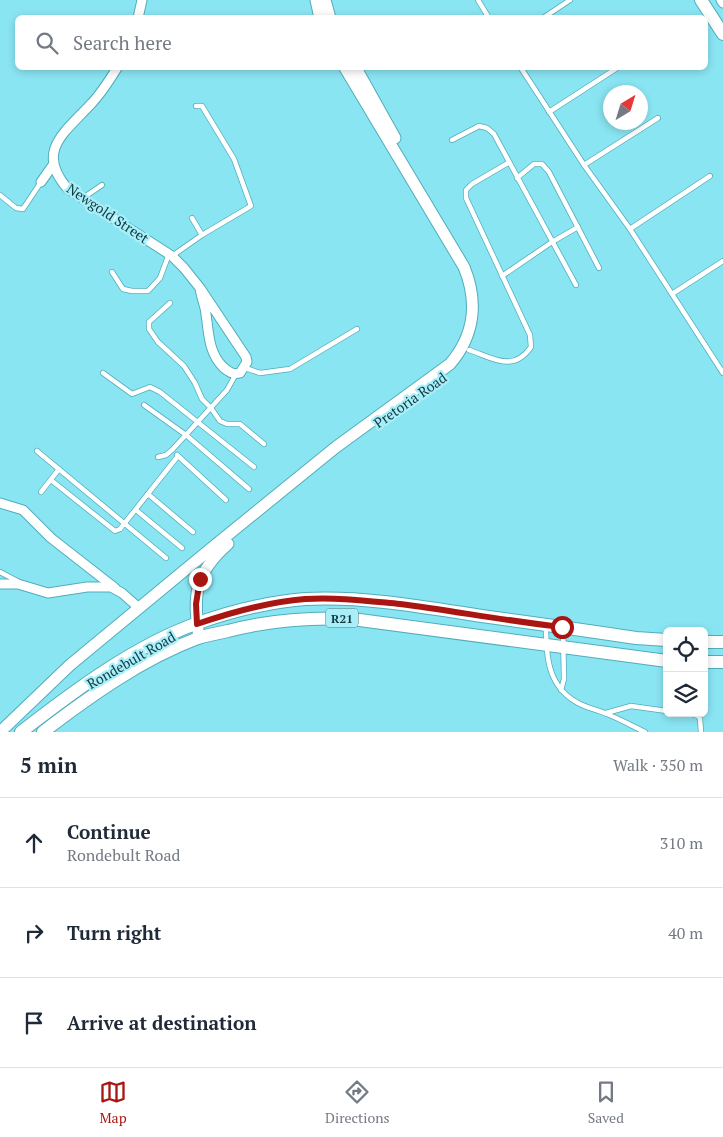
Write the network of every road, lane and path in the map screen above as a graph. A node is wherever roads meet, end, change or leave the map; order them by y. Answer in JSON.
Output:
{"nodes":[{"id":1,"x":142,"y":0,"type":"edge"},
{"id":2,"x":316,"y":0,"type":"edge"},
{"id":3,"x":326,"y":0,"type":"edge"},
{"id":4,"x":478,"y":0,"type":"edge"},
{"id":5,"x":570,"y":0,"type":"edge"},
{"id":6,"x":701,"y":0,"type":"edge"},
{"id":7,"x":721,"y":0,"type":"edge"},
{"id":8,"x":723,"y":4,"type":"edge"},
{"id":9,"x":139,"y":15,"type":"edge"},
{"id":10,"x":319,"y":15,"type":"edge"},
{"id":11,"x":329,"y":15,"type":"edge"},
{"id":12,"x":487,"y":15,"type":"edge"},
{"id":13,"x":548,"y":15,"type":"edge"},
{"id":14,"x":723,"y":34,"type":"edge"},
{"id":15,"x":116,"y":70,"type":"edge"},
{"id":16,"x":346,"y":70,"type":"edge"},
{"id":17,"x":357,"y":70,"type":"edge"},
{"id":18,"x":522,"y":70,"type":"edge"},
{"id":19,"x":614,"y":70,"type":"edge"},
{"id":20,"x":196,"y":106,"type":"dead end"},
{"id":21,"x":549,"y":112,"type":"junction"},
{"id":22,"x":658,"y":118,"type":"dead end"},
{"id":23,"x":452,"y":140,"type":"dead end"},
{"id":24,"x":508,"y":162,"type":"junction"},
{"id":25,"x":53,"y":165,"type":"junction"},
{"id":26,"x":584,"y":165,"type":"junction"},
{"id":27,"x":710,"y":176,"type":"dead end"},
{"id":28,"x":517,"y":178,"type":"junction"},
{"id":29,"x":41,"y":182,"type":"joint"},
{"id":30,"x":102,"y":185,"type":"dead end"},
{"id":31,"x":0,"y":195,"type":"edge"},
{"id":32,"x":83,"y":198,"type":"junction"},
{"id":33,"x":192,"y":218,"type":"dead end"},
{"id":34,"x":578,"y":227,"type":"junction"},
{"id":35,"x":630,"y":229,"type":"junction"},
{"id":36,"x":202,"y":235,"type":"junction"},
{"id":37,"x":552,"y":242,"type":"junction"},
{"id":38,"x":170,"y":254,"type":"junction"},
{"id":39,"x":723,"y":261,"type":"edge"},
{"id":40,"x":599,"y":268,"type":"dead end"},
{"id":41,"x":112,"y":272,"type":"dead end"},
{"id":42,"x":502,"y":276,"type":"junction"},
{"id":43,"x":576,"y":285,"type":"dead end"},
{"id":44,"x":200,"y":288,"type":"junction"},
{"id":45,"x":672,"y":294,"type":"junction"},
{"id":46,"x":170,"y":303,"type":"dead end"},
{"id":47,"x":357,"y":329,"type":"dead end"},
{"id":48,"x":471,"y":337,"type":"junction"},
{"id":49,"x":469,"y":350,"type":"junction"},
{"id":50,"x":245,"y":368,"type":"junction"},
{"id":51,"x":722,"y":370,"type":"edge"},
{"id":52,"x":103,"y":373,"type":"dead end"},
{"id":53,"x":236,"y":374,"type":"junction"},
{"id":54,"x":144,"y":406,"type":"dead end"},
{"id":55,"x":211,"y":408,"type":"junction"},
{"id":56,"x":198,"y":422,"type":"junction"},
{"id":57,"x":186,"y":435,"type":"junction"},
{"id":58,"x":264,"y":444,"type":"dead end"},
{"id":59,"x":172,"y":450,"type":"junction"},
{"id":60,"x":37,"y":451,"type":"dead end"},
{"id":61,"x":178,"y":456,"type":"junction"},
{"id":62,"x":158,"y":457,"type":"dead end"},
{"id":63,"x":254,"y":467,"type":"dead end"},
{"id":64,"x":60,"y":469,"type":"junction"},
{"id":65,"x":308,"y":473,"type":"junction"},
{"id":66,"x":51,"y":480,"type":"junction"},
{"id":67,"x":249,"y":489,"type":"dead end"},
{"id":68,"x":41,"y":492,"type":"dead end"},
{"id":69,"x":148,"y":494,"type":"junction"},
{"id":70,"x":226,"y":500,"type":"dead end"},
{"id":71,"x":0,"y":504,"type":"edge"},
{"id":72,"x":136,"y":510,"type":"junction"},
{"id":73,"x":124,"y":524,"type":"junction"},
{"id":74,"x":239,"y":530,"type":"junction"},
{"id":75,"x":193,"y":532,"type":"dead end"},
{"id":76,"x":182,"y":548,"type":"dead end"},
{"id":77,"x":166,"y":558,"type":"dead end"},
{"id":78,"x":0,"y":572,"type":"edge"},
{"id":79,"x":0,"y":584,"type":"edge"},
{"id":80,"x":28,"y":587,"type":"junction"},
{"id":81,"x":116,"y":588,"type":"junction"},
{"id":82,"x":139,"y":608,"type":"junction"},
{"id":83,"x":197,"y":624,"type":"junction"},
{"id":84,"x":546,"y":625,"type":"junction"},
{"id":85,"x":562,"y":627,"type":"junction"},
{"id":86,"x":198,"y":638,"type":"junction"},
{"id":87,"x":663,"y":640,"type":"edge"},
{"id":88,"x":708,"y":642,"type":"edge"},
{"id":89,"x":723,"y":642,"type":"edge"},
{"id":90,"x":546,"y":646,"type":"junction"},
{"id":91,"x":563,"y":647,"type":"junction"},
{"id":92,"x":663,"y":660,"type":"edge"},
{"id":93,"x":708,"y":662,"type":"edge"},
{"id":94,"x":723,"y":662,"type":"edge"},
{"id":95,"x":561,"y":690,"type":"junction"},
{"id":96,"x":663,"y":710,"type":"edge"},
{"id":97,"x":606,"y":713,"type":"junction"},
{"id":98,"x":699,"y":717,"type":"edge"},
{"id":99,"x":0,"y":732,"type":"edge"},
{"id":100,"x":22,"y":732,"type":"edge"},
{"id":101,"x":43,"y":732,"type":"edge"},
{"id":102,"x":645,"y":732,"type":"edge"},
{"id":103,"x":701,"y":732,"type":"edge"}],
"edges":[{"from":1,"to":9,"type":"street"},
{"from":2,"to":10,"type":"street"},
{"from":3,"to":11,"type":"street"},
{"from":4,"to":12,"type":"lane"},
{"from":5,"to":13,"type":"lane"},
{"from":6,"to":14,"type":"main road"},
{"from":7,"to":8,"type":"street"},
{"from":15,"to":25,"type":"street"},
{"from":16,"to":48,"type":"street","name":"Pretoria Road"},
{"from":17,"to":48,"type":"street","name":"Pretoria Road"},
{"from":18,"to":21,"type":"lane"},
{"from":19,"to":21,"type":"lane"},
{"from":20,"to":36,"type":"lane"},
{"from":21,"to":26,"type":"lane"},
{"from":22,"to":26,"type":"lane"},
{"from":23,"to":24,"type":"lane"},
{"from":24,"to":28,"type":"lane"},
{"from":24,"to":42,"type":"lane"},
{"from":25,"to":29,"type":"street"},
{"from":25,"to":32,"type":"street","name":"Newgold Street"},
{"from":26,"to":35,"type":"lane"},
{"from":27,"to":35,"type":"lane"},
{"from":28,"to":34,"type":"lane"},
{"from":28,"to":37,"type":"lane"},
{"from":29,"to":31,"type":"lane"},
{"from":30,"to":32,"type":"lane"},
{"from":32,"to":38,"type":"street","name":"Newgold Street"},
{"from":33,"to":36,"type":"lane"},
{"from":34,"to":37,"type":"lane"},
{"from":34,"to":40,"type":"lane"},
{"from":35,"to":45,"type":"lane"},
{"from":36,"to":38,"type":"lane"},
{"from":37,"to":42,"type":"lane"},
{"from":37,"to":43,"type":"lane"},
{"from":38,"to":41,"type":"lane"},
{"from":38,"to":44,"type":"street","name":"Newgold Street"},
{"from":39,"to":45,"type":"lane"},
{"from":42,"to":49,"type":"lane"},
{"from":44,"to":50,"type":"street","name":"Newgold Street"},
{"from":44,"to":53,"type":"street"},
{"from":45,"to":51,"type":"lane"},
{"from":46,"to":55,"type":"lane"},
{"from":47,"to":50,"type":"lane"},
{"from":48,"to":49,"type":"street","name":"Pretoria Road"},
{"from":48,"to":65,"type":"street","name":"Pretoria Road"},
{"from":49,"to":65,"type":"street","name":"Pretoria Road"},
{"from":50,"to":53,"type":"street"},
{"from":52,"to":56,"type":"lane"},
{"from":53,"to":55,"type":"lane"},
{"from":54,"to":57,"type":"lane"},
{"from":55,"to":56,"type":"lane"},
{"from":55,"to":58,"type":"lane"},
{"from":56,"to":57,"type":"lane"},
{"from":56,"to":63,"type":"lane"},
{"from":57,"to":59,"type":"lane"},
{"from":57,"to":67,"type":"lane"},
{"from":59,"to":61,"type":"lane"},
{"from":59,"to":62,"type":"lane"},
{"from":60,"to":64,"type":"lane"},
{"from":61,"to":69,"type":"lane"},
{"from":61,"to":70,"type":"lane"},
{"from":64,"to":66,"type":"lane"},
{"from":64,"to":73,"type":"lane"},
{"from":65,"to":74,"type":"street","name":"Pretoria Road"},
{"from":66,"to":68,"type":"lane"},
{"from":66,"to":73,"type":"lane"},
{"from":69,"to":72,"type":"lane"},
{"from":69,"to":75,"type":"lane"},
{"from":71,"to":81,"type":"street"},
{"from":72,"to":73,"type":"lane"},
{"from":72,"to":76,"type":"lane"},
{"from":73,"to":77,"type":"lane"},
{"from":74,"to":82,"type":"street"},
{"from":74,"to":83,"type":"street"},
{"from":78,"to":80,"type":"lane"},
{"from":79,"to":80,"type":"street"},
{"from":80,"to":81,"type":"street"},
{"from":81,"to":82,"type":"street"},
{"from":82,"to":99,"type":"street"},
{"from":83,"to":84,"type":"main road","name":"Rondebult Road","number":"R21"},
{"from":83,"to":86,"type":"street"},
{"from":83,"to":100,"type":"main road","name":"Rondebult Road","number":"R21"},
{"from":84,"to":85,"type":"main road","name":"Rondebult Road","number":"R21"},
{"from":84,"to":90,"type":"lane"},
{"from":85,"to":87,"type":"main road","name":"Rondebult Road","number":"R21"},
{"from":85,"to":91,"type":"lane"},
{"from":86,"to":90,"type":"main road","name":"Rondebult Road","number":"R21"},
{"from":86,"to":101,"type":"main road","name":"Rondebult Road","number":"R21"},
{"from":88,"to":89,"type":"main road"},
{"from":90,"to":91,"type":"main road","name":"Rondebult Road","number":"R21"},
{"from":90,"to":95,"type":"lane"},
{"from":91,"to":92,"type":"main road","name":"Rondebult Road","number":"R21"},
{"from":91,"to":95,"type":"lane"},
{"from":93,"to":94,"type":"main road"},
{"from":95,"to":97,"type":"lane"},
{"from":96,"to":97,"type":"lane"},
{"from":97,"to":102,"type":"lane"},
{"from":98,"to":103,"type":"lane"}]}
